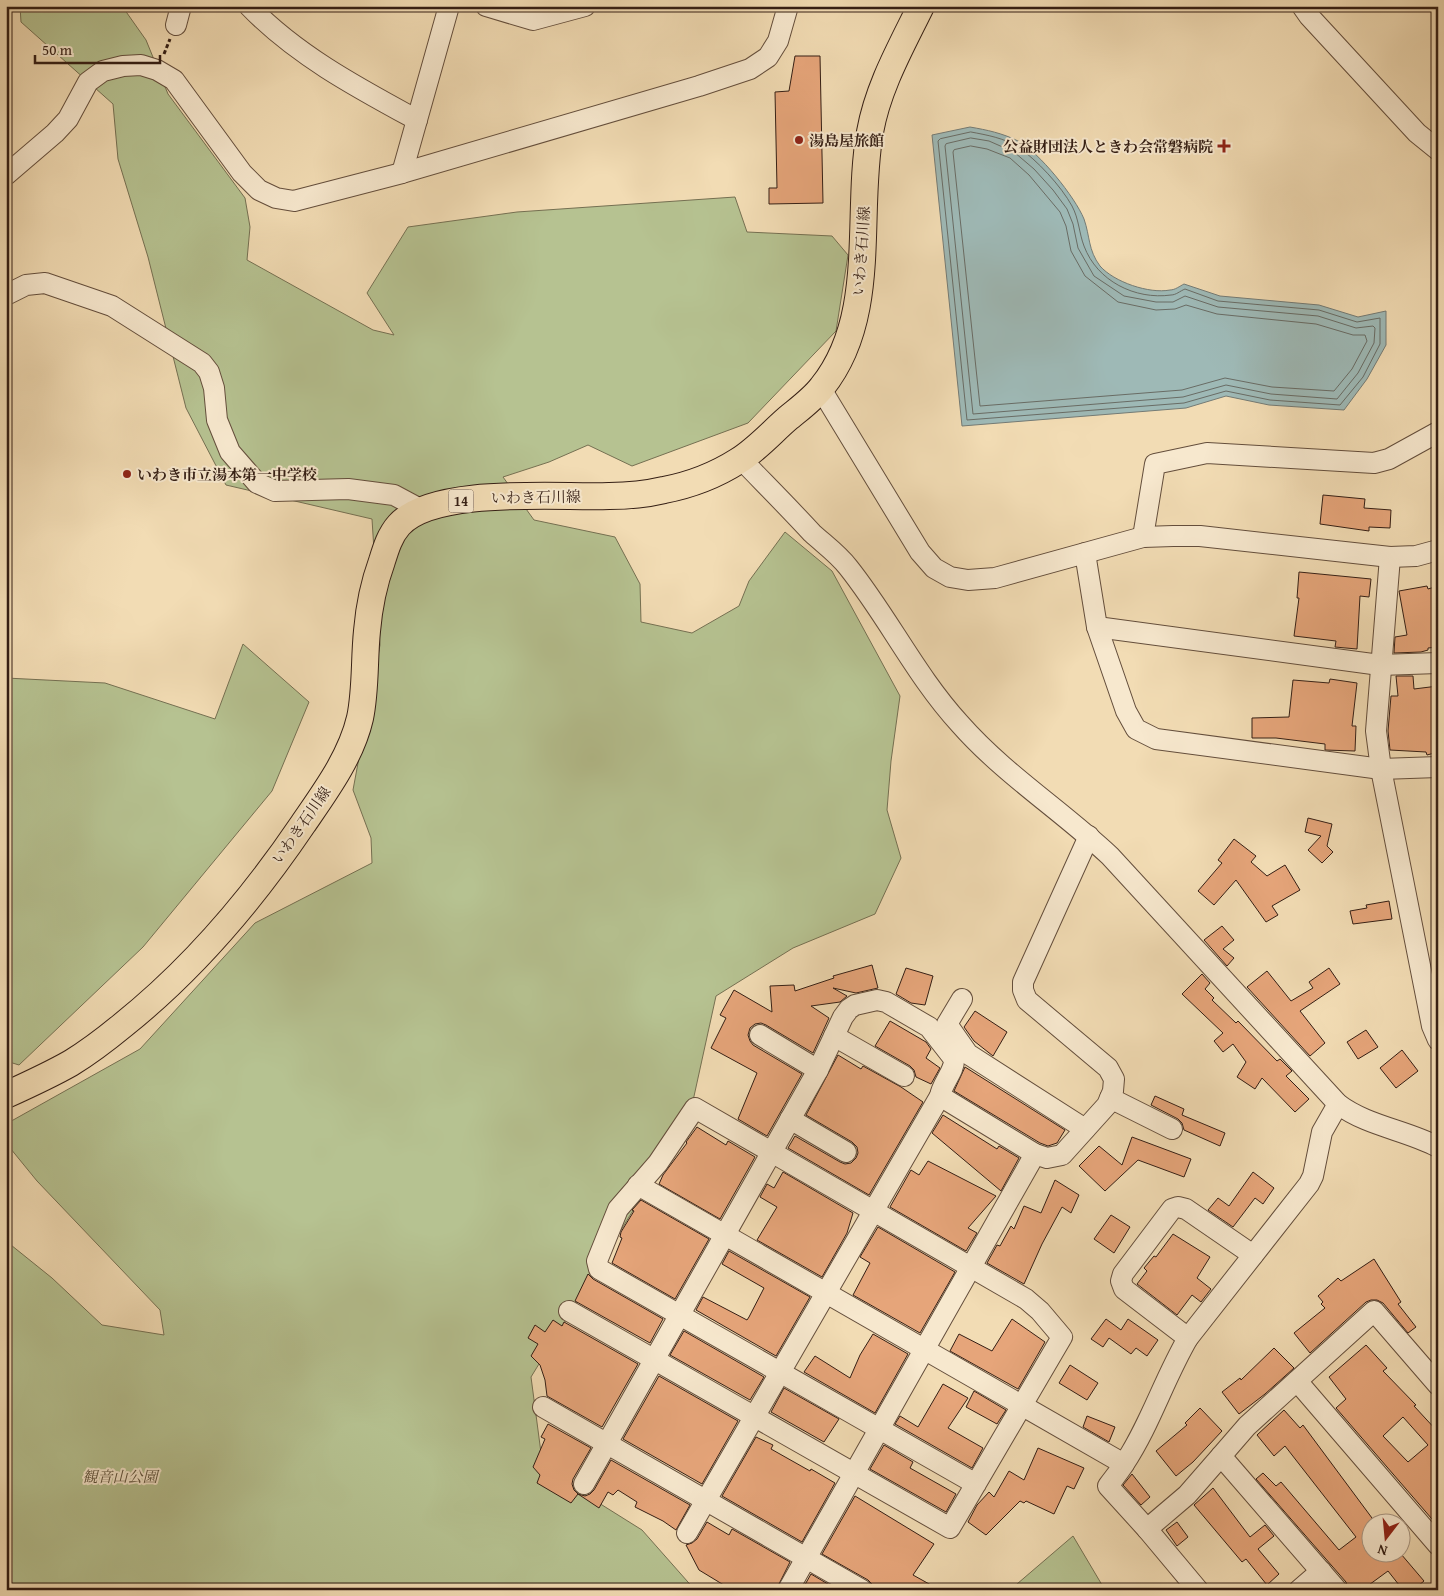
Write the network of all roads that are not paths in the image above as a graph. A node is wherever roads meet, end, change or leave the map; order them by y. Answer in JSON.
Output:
{"nodes":[{"id":1,"x":249,"y":6,"type":"edge"},
{"id":2,"x":449,"y":6,"type":"edge"},
{"id":3,"x":486,"y":6,"type":"edge"},
{"id":4,"x":585,"y":6,"type":"edge"},
{"id":5,"x":788,"y":6,"type":"edge"},
{"id":6,"x":921,"y":6,"type":"edge"},
{"id":7,"x":1302,"y":6,"type":"edge"},
{"id":8,"x":417,"y":120,"type":"junction"},
{"id":9,"x":1438,"y":150,"type":"edge"},
{"id":10,"x":402,"y":173,"type":"junction"},
{"id":11,"x":6,"y":175,"type":"edge"},
{"id":12,"x":6,"y":295,"type":"edge"},
{"id":13,"x":821,"y":389,"type":"junction"},
{"id":14,"x":1438,"y":432,"type":"edge"},
{"id":15,"x":742,"y":459,"type":"junction"},
{"id":16,"x":422,"y":510,"type":"junction"},
{"id":17,"x":1143,"y":537,"type":"junction"},
{"id":18,"x":1438,"y":550,"type":"edge"},
{"id":19,"x":1085,"y":553,"type":"junction"},
{"id":20,"x":1390,"y":557,"type":"junction"},
{"id":21,"x":1097,"y":627,"type":"junction"},
{"id":22,"x":1438,"y":663,"type":"edge"},
{"id":23,"x":1380,"y":665,"type":"junction"},
{"id":24,"x":1438,"y":766,"type":"edge"},
{"id":25,"x":1381,"y":769,"type":"junction"},
{"id":26,"x":1089,"y":836,"type":"junction"},
{"id":27,"x":962,"y":998,"type":"dead end"},
{"id":28,"x":760,"y":1034,"type":"dead end"},
{"id":29,"x":834,"y":1036,"type":"junction"},
{"id":30,"x":1438,"y":1040,"type":"edge"},
{"id":31,"x":818,"y":1070,"type":"junction"},
{"id":32,"x":904,"y":1076,"type":"dead end"},
{"id":33,"x":6,"y":1094,"type":"edge"},
{"id":34,"x":940,"y":1096,"type":"junction"},
{"id":35,"x":1110,"y":1098,"type":"junction"},
{"id":36,"x":1338,"y":1104,"type":"junction"},
{"id":37,"x":790,"y":1119,"type":"junction"},
{"id":38,"x":1085,"y":1129,"type":"junction"},
{"id":39,"x":1172,"y":1129,"type":"dead end"},
{"id":40,"x":1438,"y":1147,"type":"edge"},
{"id":41,"x":846,"y":1152,"type":"dead end"},
{"id":42,"x":771,"y":1153,"type":"junction"},
{"id":43,"x":1035,"y":1154,"type":"junction"},
{"id":44,"x":638,"y":1185,"type":"junction"},
{"id":45,"x":873,"y":1211,"type":"junction"},
{"id":46,"x":725,"y":1235,"type":"junction"},
{"id":47,"x":1253,"y":1255,"type":"junction"},
{"id":48,"x":970,"y":1267,"type":"junction"},
{"id":49,"x":826,"y":1293,"type":"junction"},
{"id":50,"x":569,"y":1311,"type":"dead end"},
{"id":51,"x":680,"y":1315,"type":"junction"},
{"id":52,"x":1188,"y":1338,"type":"junction"},
{"id":53,"x":924,"y":1349,"type":"junction"},
{"id":54,"x":654,"y":1359,"type":"junction"},
{"id":55,"x":780,"y":1372,"type":"junction"},
{"id":56,"x":1297,"y":1381,"type":"junction"},
{"id":57,"x":1438,"y":1385,"type":"edge"},
{"id":58,"x":1022,"y":1405,"type":"junction"},
{"id":59,"x":543,"y":1407,"type":"dead end"},
{"id":60,"x":754,"y":1416,"type":"junction"},
{"id":61,"x":879,"y":1428,"type":"junction"},
{"id":62,"x":607,"y":1443,"type":"junction"},
{"id":63,"x":1221,"y":1456,"type":"junction"},
{"id":64,"x":1124,"y":1464,"type":"junction"},
{"id":65,"x":854,"y":1473,"type":"junction"},
{"id":66,"x":584,"y":1484,"type":"dead end"},
{"id":67,"x":976,"y":1484,"type":"junction"},
{"id":68,"x":706,"y":1500,"type":"junction"},
{"id":69,"x":1147,"y":1529,"type":"junction"},
{"id":70,"x":687,"y":1533,"type":"dead end"},
{"id":71,"x":1438,"y":1545,"type":"edge"},
{"id":72,"x":806,"y":1558,"type":"junction"},
{"id":73,"x":1321,"y":1571,"type":"junction"},
{"id":74,"x":788,"y":1590,"type":"edge"},
{"id":75,"x":862,"y":1590,"type":"edge"},
{"id":76,"x":1198,"y":1590,"type":"edge"},
{"id":77,"x":1299,"y":1590,"type":"edge"},
{"id":78,"x":1337,"y":1590,"type":"edge"}],
"edges":[{"from":1,"to":8,"type":"street"},
{"from":2,"to":8,"type":"street"},
{"from":3,"to":4,"type":"street"},
{"from":5,"to":10,"type":"street"},
{"from":6,"to":13,"type":"main road","name":"いわき石川線","number":"14"},
{"from":7,"to":9,"type":"street"},
{"from":8,"to":10,"type":"street"},
{"from":10,"to":11,"type":"street"},
{"from":12,"to":16,"type":"street"},
{"from":13,"to":15,"type":"main road","name":"いわき石川線","number":"14"},
{"from":13,"to":19,"type":"street"},
{"from":14,"to":17,"type":"street"},
{"from":15,"to":16,"type":"main road","name":"いわき石川線","number":"14"},
{"from":15,"to":26,"type":"street"},
{"from":16,"to":33,"type":"main road","name":"いわき石川線","number":"14"},
{"from":17,"to":19,"type":"street"},
{"from":17,"to":20,"type":"street"},
{"from":18,"to":20,"type":"street"},
{"from":19,"to":21,"type":"street"},
{"from":20,"to":23,"type":"street"},
{"from":21,"to":23,"type":"street"},
{"from":21,"to":25,"type":"street"},
{"from":22,"to":23,"type":"street"},
{"from":23,"to":25,"type":"street"},
{"from":24,"to":25,"type":"street"},
{"from":25,"to":30,"type":"street"},
{"from":26,"to":35,"type":"street"},
{"from":26,"to":36,"type":"street"},
{"from":27,"to":38,"type":"street"},
{"from":28,"to":31,"type":"street"},
{"from":29,"to":31,"type":"street"},
{"from":29,"to":32,"type":"street"},
{"from":29,"to":34,"type":"street"},
{"from":31,"to":37,"type":"street"},
{"from":34,"to":43,"type":"street"},
{"from":34,"to":45,"type":"street"},
{"from":35,"to":38,"type":"street"},
{"from":35,"to":39,"type":"street"},
{"from":36,"to":40,"type":"street"},
{"from":36,"to":47,"type":"street"},
{"from":37,"to":41,"type":"street"},
{"from":37,"to":42,"type":"street"},
{"from":38,"to":43,"type":"street"},
{"from":42,"to":44,"type":"street"},
{"from":42,"to":45,"type":"street"},
{"from":42,"to":46,"type":"street"},
{"from":43,"to":48,"type":"street"},
{"from":44,"to":46,"type":"street"},
{"from":44,"to":51,"type":"street"},
{"from":45,"to":48,"type":"street"},
{"from":45,"to":49,"type":"street"},
{"from":46,"to":49,"type":"street"},
{"from":46,"to":51,"type":"street"},
{"from":47,"to":52,"type":"street"},
{"from":47,"to":52,"type":"street"},
{"from":48,"to":53,"type":"street"},
{"from":48,"to":58,"type":"street"},
{"from":49,"to":53,"type":"street"},
{"from":49,"to":55,"type":"street"},
{"from":50,"to":54,"type":"street"},
{"from":51,"to":54,"type":"street"},
{"from":51,"to":55,"type":"street"},
{"from":52,"to":64,"type":"street"},
{"from":53,"to":58,"type":"street"},
{"from":53,"to":61,"type":"street"},
{"from":54,"to":60,"type":"street"},
{"from":54,"to":62,"type":"street"},
{"from":55,"to":60,"type":"street"},
{"from":55,"to":61,"type":"street"},
{"from":56,"to":57,"type":"street"},
{"from":56,"to":63,"type":"street"},
{"from":56,"to":71,"type":"street"},
{"from":58,"to":64,"type":"street"},
{"from":58,"to":67,"type":"street"},
{"from":59,"to":62,"type":"street"},
{"from":60,"to":65,"type":"street"},
{"from":60,"to":68,"type":"street"},
{"from":61,"to":65,"type":"street"},
{"from":61,"to":67,"type":"street"},
{"from":62,"to":66,"type":"street"},
{"from":62,"to":68,"type":"street"},
{"from":63,"to":69,"type":"street"},
{"from":63,"to":73,"type":"street"},
{"from":64,"to":69,"type":"street"},
{"from":65,"to":67,"type":"street"},
{"from":65,"to":72,"type":"street"},
{"from":68,"to":70,"type":"street"},
{"from":68,"to":72,"type":"street"},
{"from":69,"to":76,"type":"street"},
{"from":72,"to":74,"type":"street"},
{"from":72,"to":75,"type":"street"},
{"from":73,"to":77,"type":"street"},
{"from":73,"to":78,"type":"street"}]}
